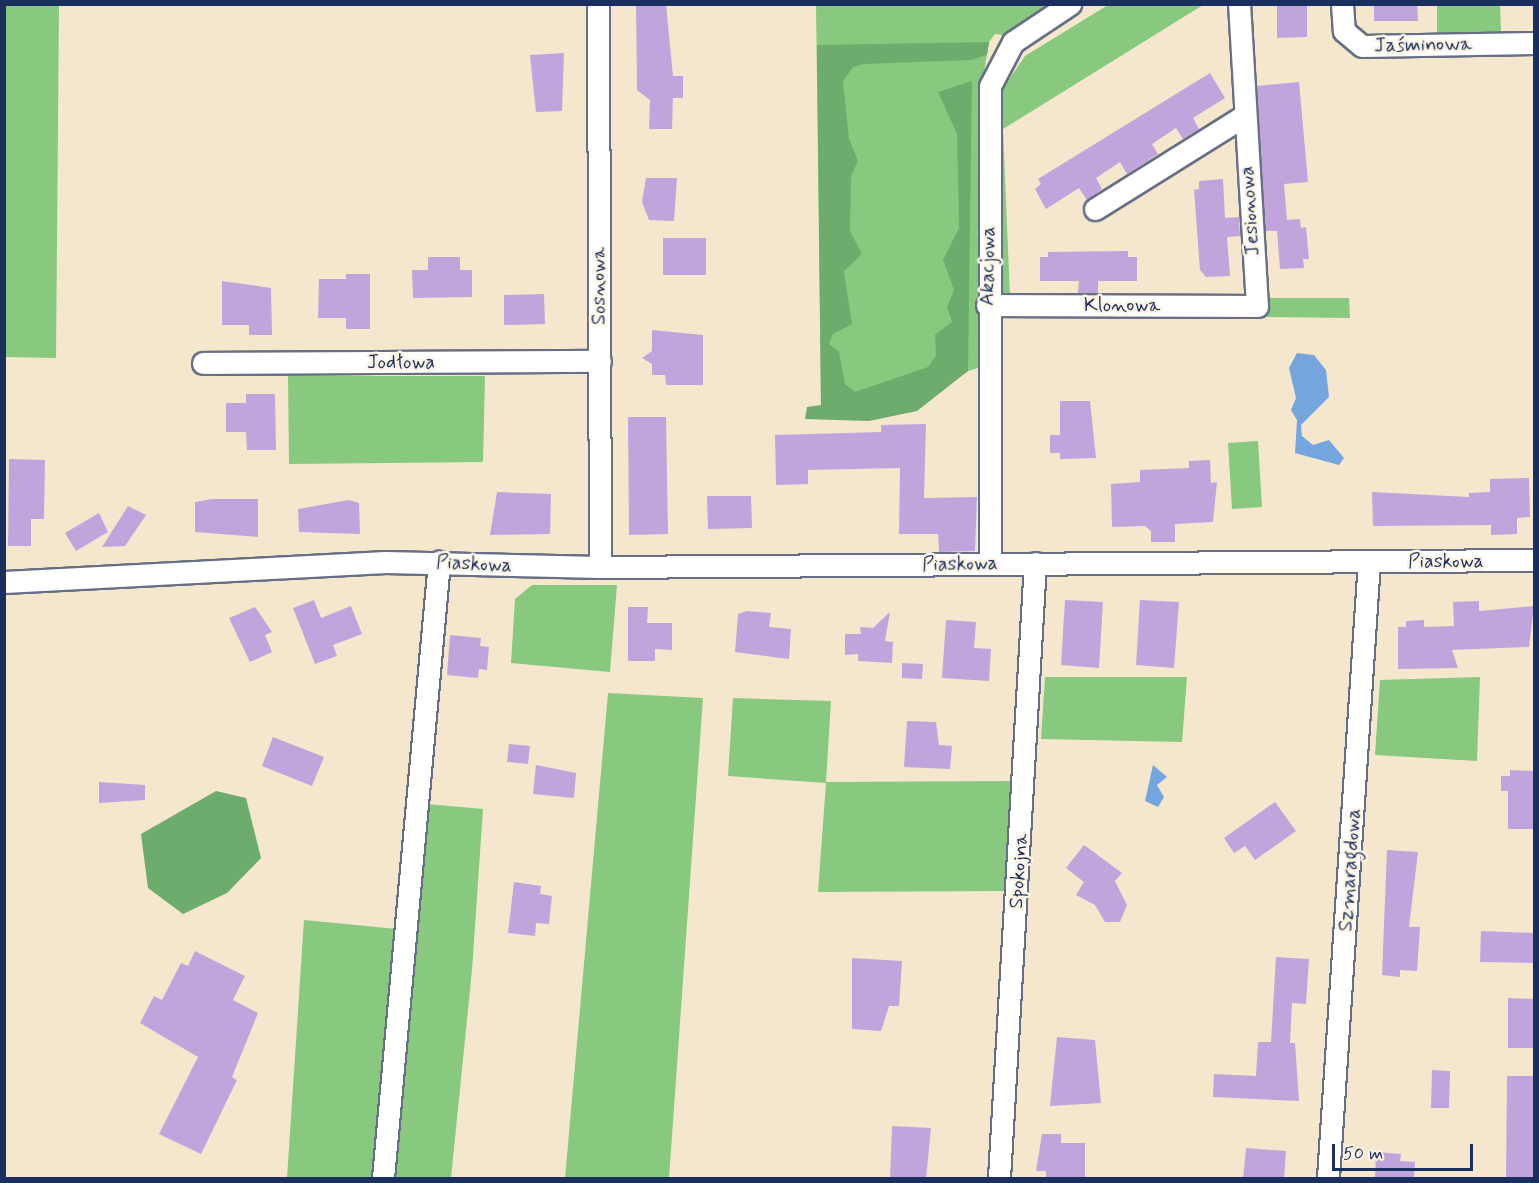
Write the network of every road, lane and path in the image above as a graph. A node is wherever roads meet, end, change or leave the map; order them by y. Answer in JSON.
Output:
{"nodes":[{"id":1,"x":598,"y":4,"type":"edge"},
{"id":2,"x":1070,"y":4,"type":"edge"},
{"id":3,"x":1239,"y":4,"type":"edge"},
{"id":4,"x":1342,"y":4,"type":"edge"},
{"id":5,"x":1534,"y":43,"type":"edge"},
{"id":6,"x":1242,"y":117,"type":"junction"},
{"id":7,"x":1095,"y":209,"type":"dead end"},
{"id":8,"x":987,"y":305,"type":"junction"},
{"id":9,"x":1257,"y":306,"type":"joint"},
{"id":10,"x":600,"y":361,"type":"junction"},
{"id":11,"x":202,"y":363,"type":"dead end"},
{"id":12,"x":1534,"y":560,"type":"edge"},
{"id":13,"x":1370,"y":561,"type":"junction"},
{"id":14,"x":439,"y":562,"type":"junction"},
{"id":15,"x":1035,"y":563,"type":"junction"},
{"id":16,"x":990,"y":564,"type":"junction"},
{"id":17,"x":600,"y":567,"type":"junction"},
{"id":18,"x":4,"y":582,"type":"edge"},
{"id":19,"x":384,"y":1179,"type":"edge"},
{"id":20,"x":999,"y":1179,"type":"edge"},
{"id":21,"x":1328,"y":1179,"type":"edge"}],
"edges":[{"from":1,"to":10,"type":"street","name":"Sosnowa"},
{"from":2,"to":8,"type":"street","name":"Akacjowa"},
{"from":3,"to":6,"type":"street","name":"Jesionowa"},
{"from":4,"to":5,"type":"street","name":"Jaśminowa"},
{"from":6,"to":7,"type":"street"},
{"from":6,"to":9,"type":"street","name":"Jesionowa"},
{"from":8,"to":9,"type":"street","name":"Klonowa"},
{"from":8,"to":16,"type":"street","name":"Akacjowa"},
{"from":10,"to":11,"type":"street","name":"Jodłowa"},
{"from":10,"to":17,"type":"street","name":"Sosnowa"},
{"from":12,"to":13,"type":"street","name":"Piaskowa"},
{"from":13,"to":15,"type":"street","name":"Piaskowa"},
{"from":13,"to":21,"type":"street","name":"Szmaragdowa"},
{"from":14,"to":17,"type":"street","name":"Piaskowa"},
{"from":14,"to":18,"type":"street","name":"Piaskowa"},
{"from":14,"to":19,"type":"street"},
{"from":15,"to":16,"type":"street","name":"Piaskowa"},
{"from":15,"to":20,"type":"street","name":"Spokojna"},
{"from":16,"to":17,"type":"street","name":"Piaskowa"}]}
